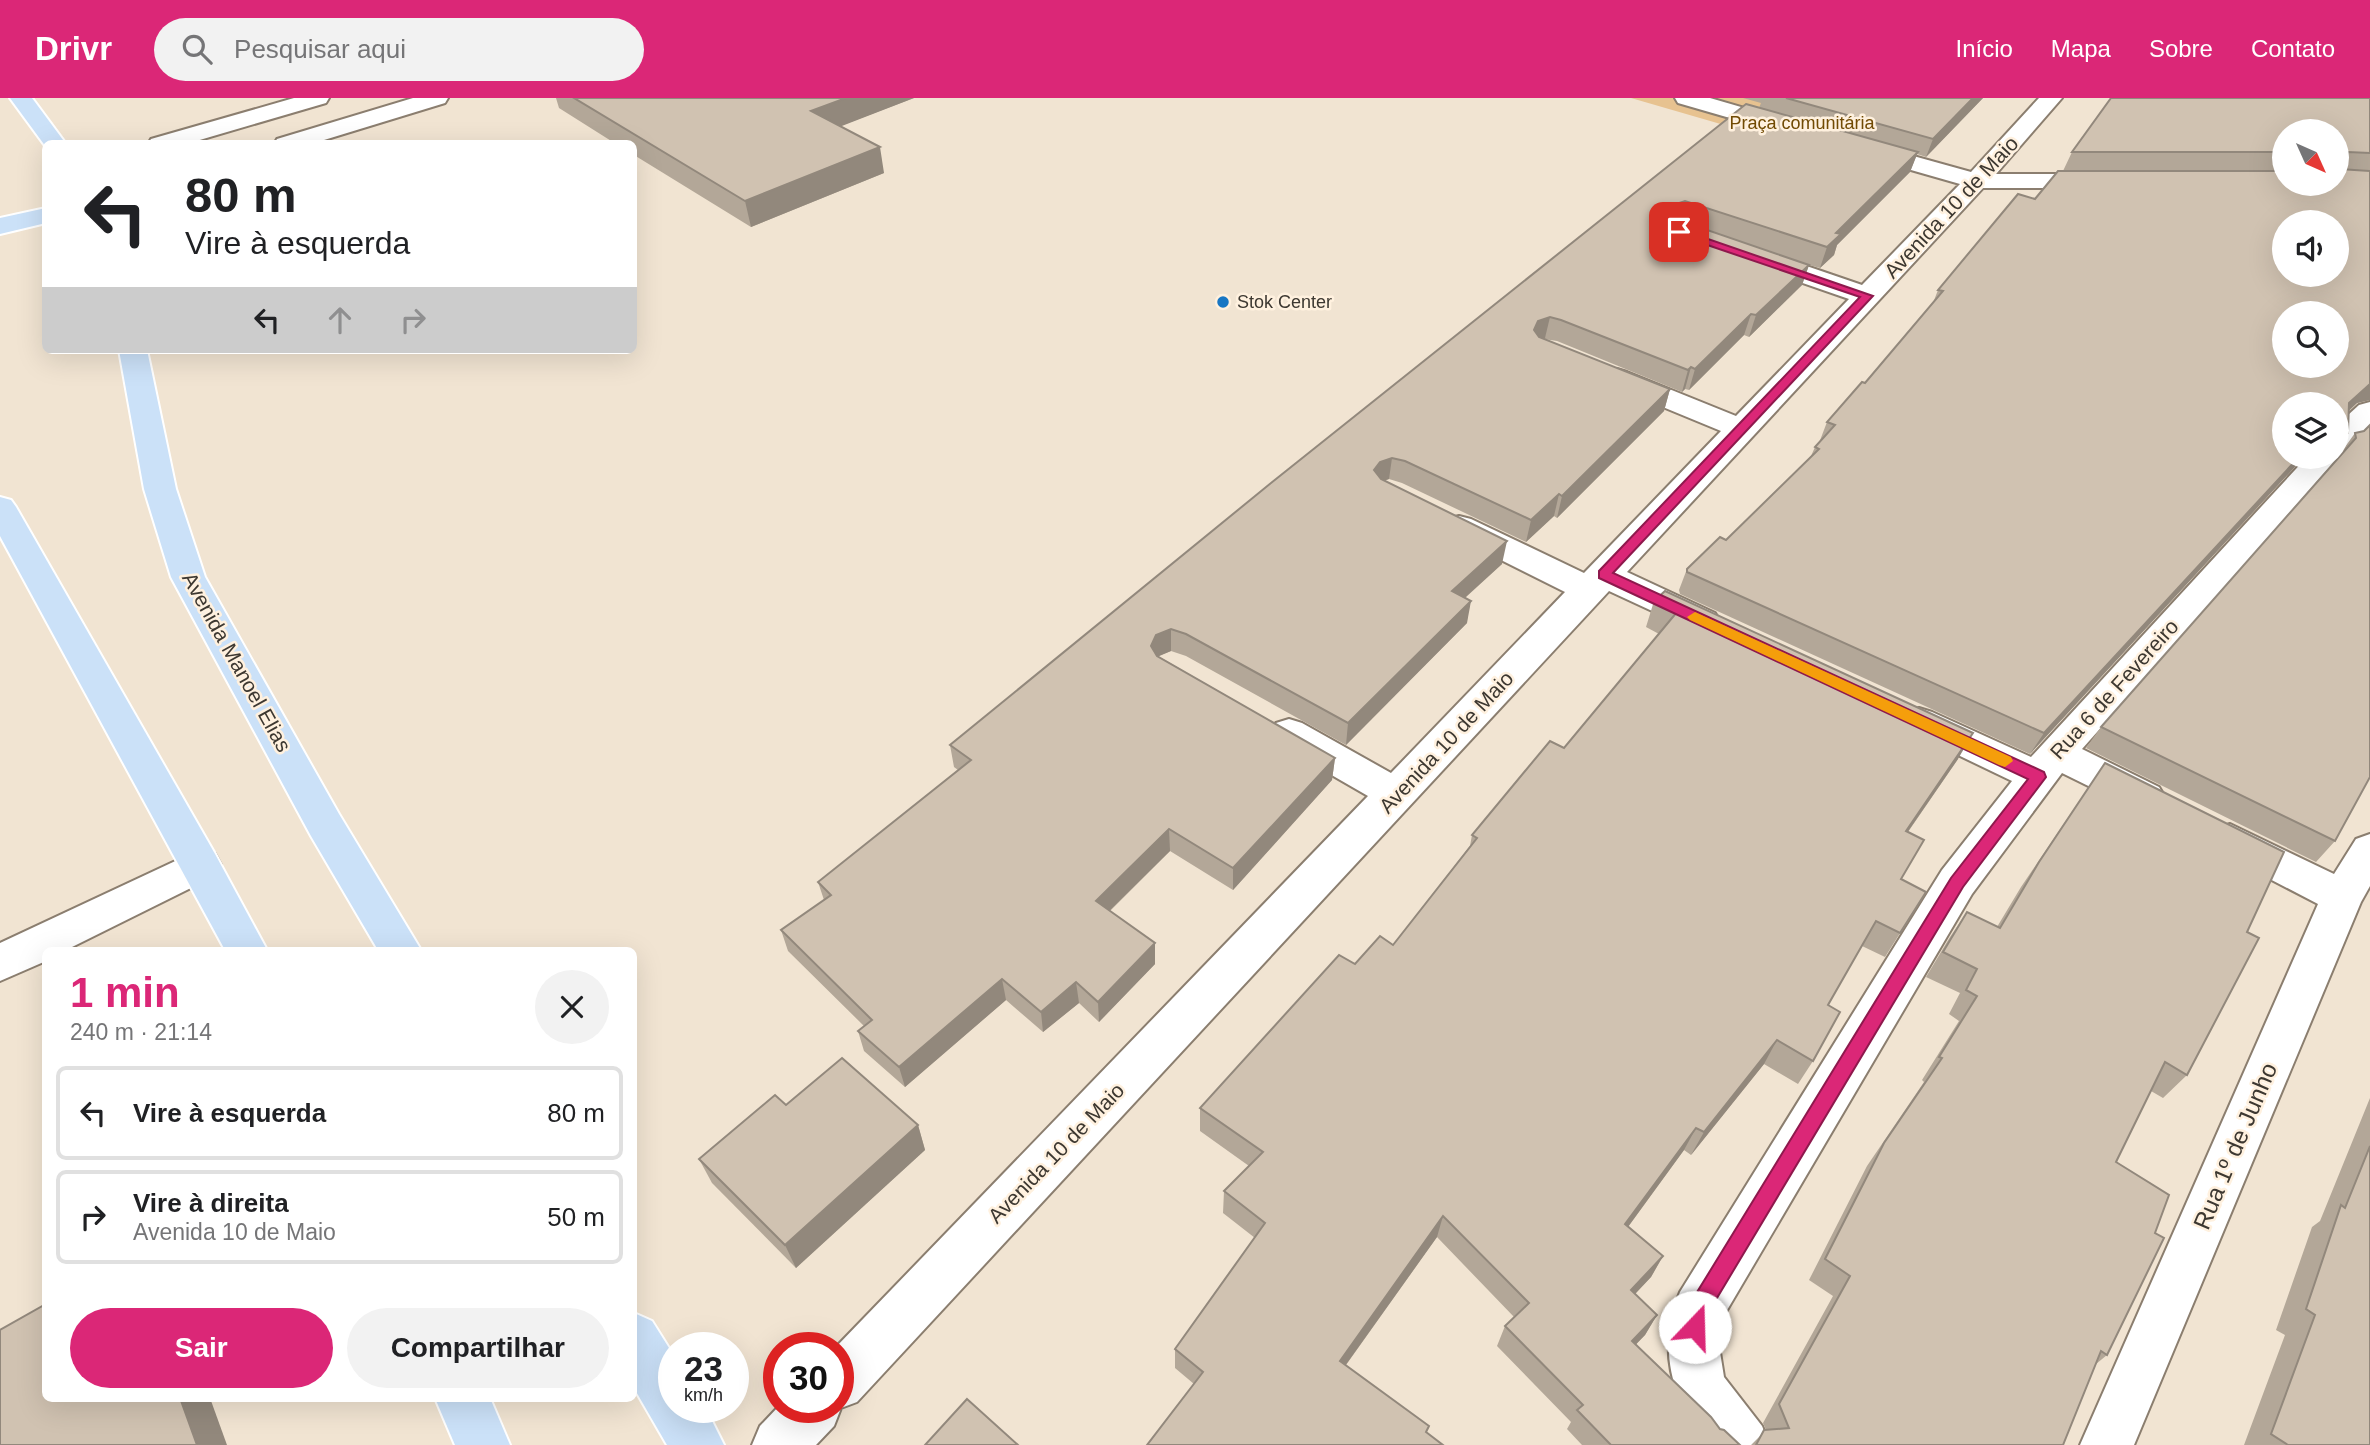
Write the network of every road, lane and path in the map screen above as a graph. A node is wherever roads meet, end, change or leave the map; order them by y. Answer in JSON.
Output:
{"nodes":[{"id":1,"x":22,"y":98,"type":"edge"},
{"id":2,"x":317,"y":98,"type":"edge"},
{"id":3,"x":437,"y":98,"type":"edge"},
{"id":4,"x":1686,"y":98,"type":"edge"},
{"id":5,"x":2051,"y":98,"type":"edge"},
{"id":6,"x":1812,"y":134,"type":"edge"},
{"id":7,"x":52,"y":140,"type":"edge"},
{"id":8,"x":173,"y":140,"type":"edge"},
{"id":9,"x":298,"y":140,"type":"edge"},
{"id":10,"x":1837,"y":142,"type":"edge"},
{"id":11,"x":1976,"y":181,"type":"junction"},
{"id":12,"x":2130,"y":181,"type":"edge"},
{"id":13,"x":42,"y":216,"type":"edge"},
{"id":14,"x":0,"y":226,"type":"edge"},
{"id":15,"x":1729,"y":249,"type":"edge"},
{"id":16,"x":1867,"y":296,"type":"junction"},
{"id":17,"x":134,"y":354,"type":"edge"},
{"id":18,"x":1597,"y":370,"type":"edge"},
{"id":19,"x":2370,"y":411,"type":"edge"},
{"id":20,"x":1742,"y":429,"type":"junction"},
{"id":21,"x":2349,"y":431,"type":"edge"},
{"id":22,"x":2313,"y":469,"type":"edge"},
{"id":23,"x":0,"y":507,"type":"edge"},
{"id":24,"x":1427,"y":511,"type":"edge"},
{"id":25,"x":1597,"y":582,"type":"junction"},
{"id":26,"x":1728,"y":632,"type":"edge"},
{"id":27,"x":1889,"y":708,"type":"edge"},
{"id":28,"x":1255,"y":714,"type":"edge"},
{"id":29,"x":2047,"y":765,"type":"junction"},
{"id":30,"x":1396,"y":794,"type":"junction"},
{"id":31,"x":2370,"y":850,"type":"edge"},
{"id":32,"x":201,"y":865,"type":"junction"},
{"id":33,"x":2342,"y":897,"type":"junction"},
{"id":34,"x":244,"y":947,"type":"edge"},
{"id":35,"x":398,"y":947,"type":"edge"},
{"id":36,"x":0,"y":963,"type":"edge"},
{"id":37,"x":637,"y":1344,"type":"edge"},
{"id":38,"x":854,"y":1365,"type":"edge"},
{"id":39,"x":658,"y":1379,"type":"edge"},
{"id":40,"x":463,"y":1402,"type":"edge"},
{"id":41,"x":684,"y":1423,"type":"edge"},
{"id":42,"x":800,"y":1423,"type":"edge"},
{"id":43,"x":483,"y":1445,"type":"edge"},
{"id":44,"x":697,"y":1445,"type":"edge"},
{"id":45,"x":779,"y":1445,"type":"edge"},
{"id":46,"x":1743,"y":1445,"type":"edge"},
{"id":47,"x":2107,"y":1445,"type":"edge"}],
"edges":[{"from":1,"to":7,"type":"main road"},
{"from":2,"to":8,"type":"street"},
{"from":3,"to":9,"type":"street"},
{"from":4,"to":6,"type":"street"},
{"from":5,"to":11,"type":"street","name":"Avenida 10 de Maio"},
{"from":10,"to":11,"type":"street"},
{"from":11,"to":12,"type":"street"},
{"from":11,"to":16,"type":"street","name":"Avenida 10 de Maio"},
{"from":13,"to":14,"type":"main road"},
{"from":15,"to":16,"type":"street"},
{"from":16,"to":20,"type":"street","name":"Avenida 10 de Maio"},
{"from":17,"to":35,"type":"main road","name":"Avenida Manoel Elias"},
{"from":18,"to":20,"type":"street"},
{"from":19,"to":21,"type":"street"},
{"from":20,"to":25,"type":"street","name":"Avenida 10 de Maio"},
{"from":22,"to":29,"type":"street","name":"Rua 6 de Fevereiro"},
{"from":23,"to":32,"type":"main road"},
{"from":24,"to":25,"type":"street"},
{"from":25,"to":26,"type":"street"},
{"from":25,"to":30,"type":"street","name":"Avenida 10 de Maio"},
{"from":27,"to":29,"type":"street"},
{"from":28,"to":30,"type":"street"},
{"from":29,"to":33,"type":"street"},
{"from":29,"to":46,"type":"street","name":"Rua 6 de Fevereiro"},
{"from":30,"to":38,"type":"street","name":"Avenida 10 de Maio"},
{"from":31,"to":33,"type":"street","name":"Rua 1º de Junho"},
{"from":32,"to":34,"type":"main road"},
{"from":32,"to":36,"type":"street"},
{"from":33,"to":47,"type":"street","name":"Rua 1º de Junho"},
{"from":37,"to":39,"type":"main road"},
{"from":40,"to":43,"type":"main road"},
{"from":41,"to":44,"type":"main road"},
{"from":42,"to":45,"type":"street"}]}
